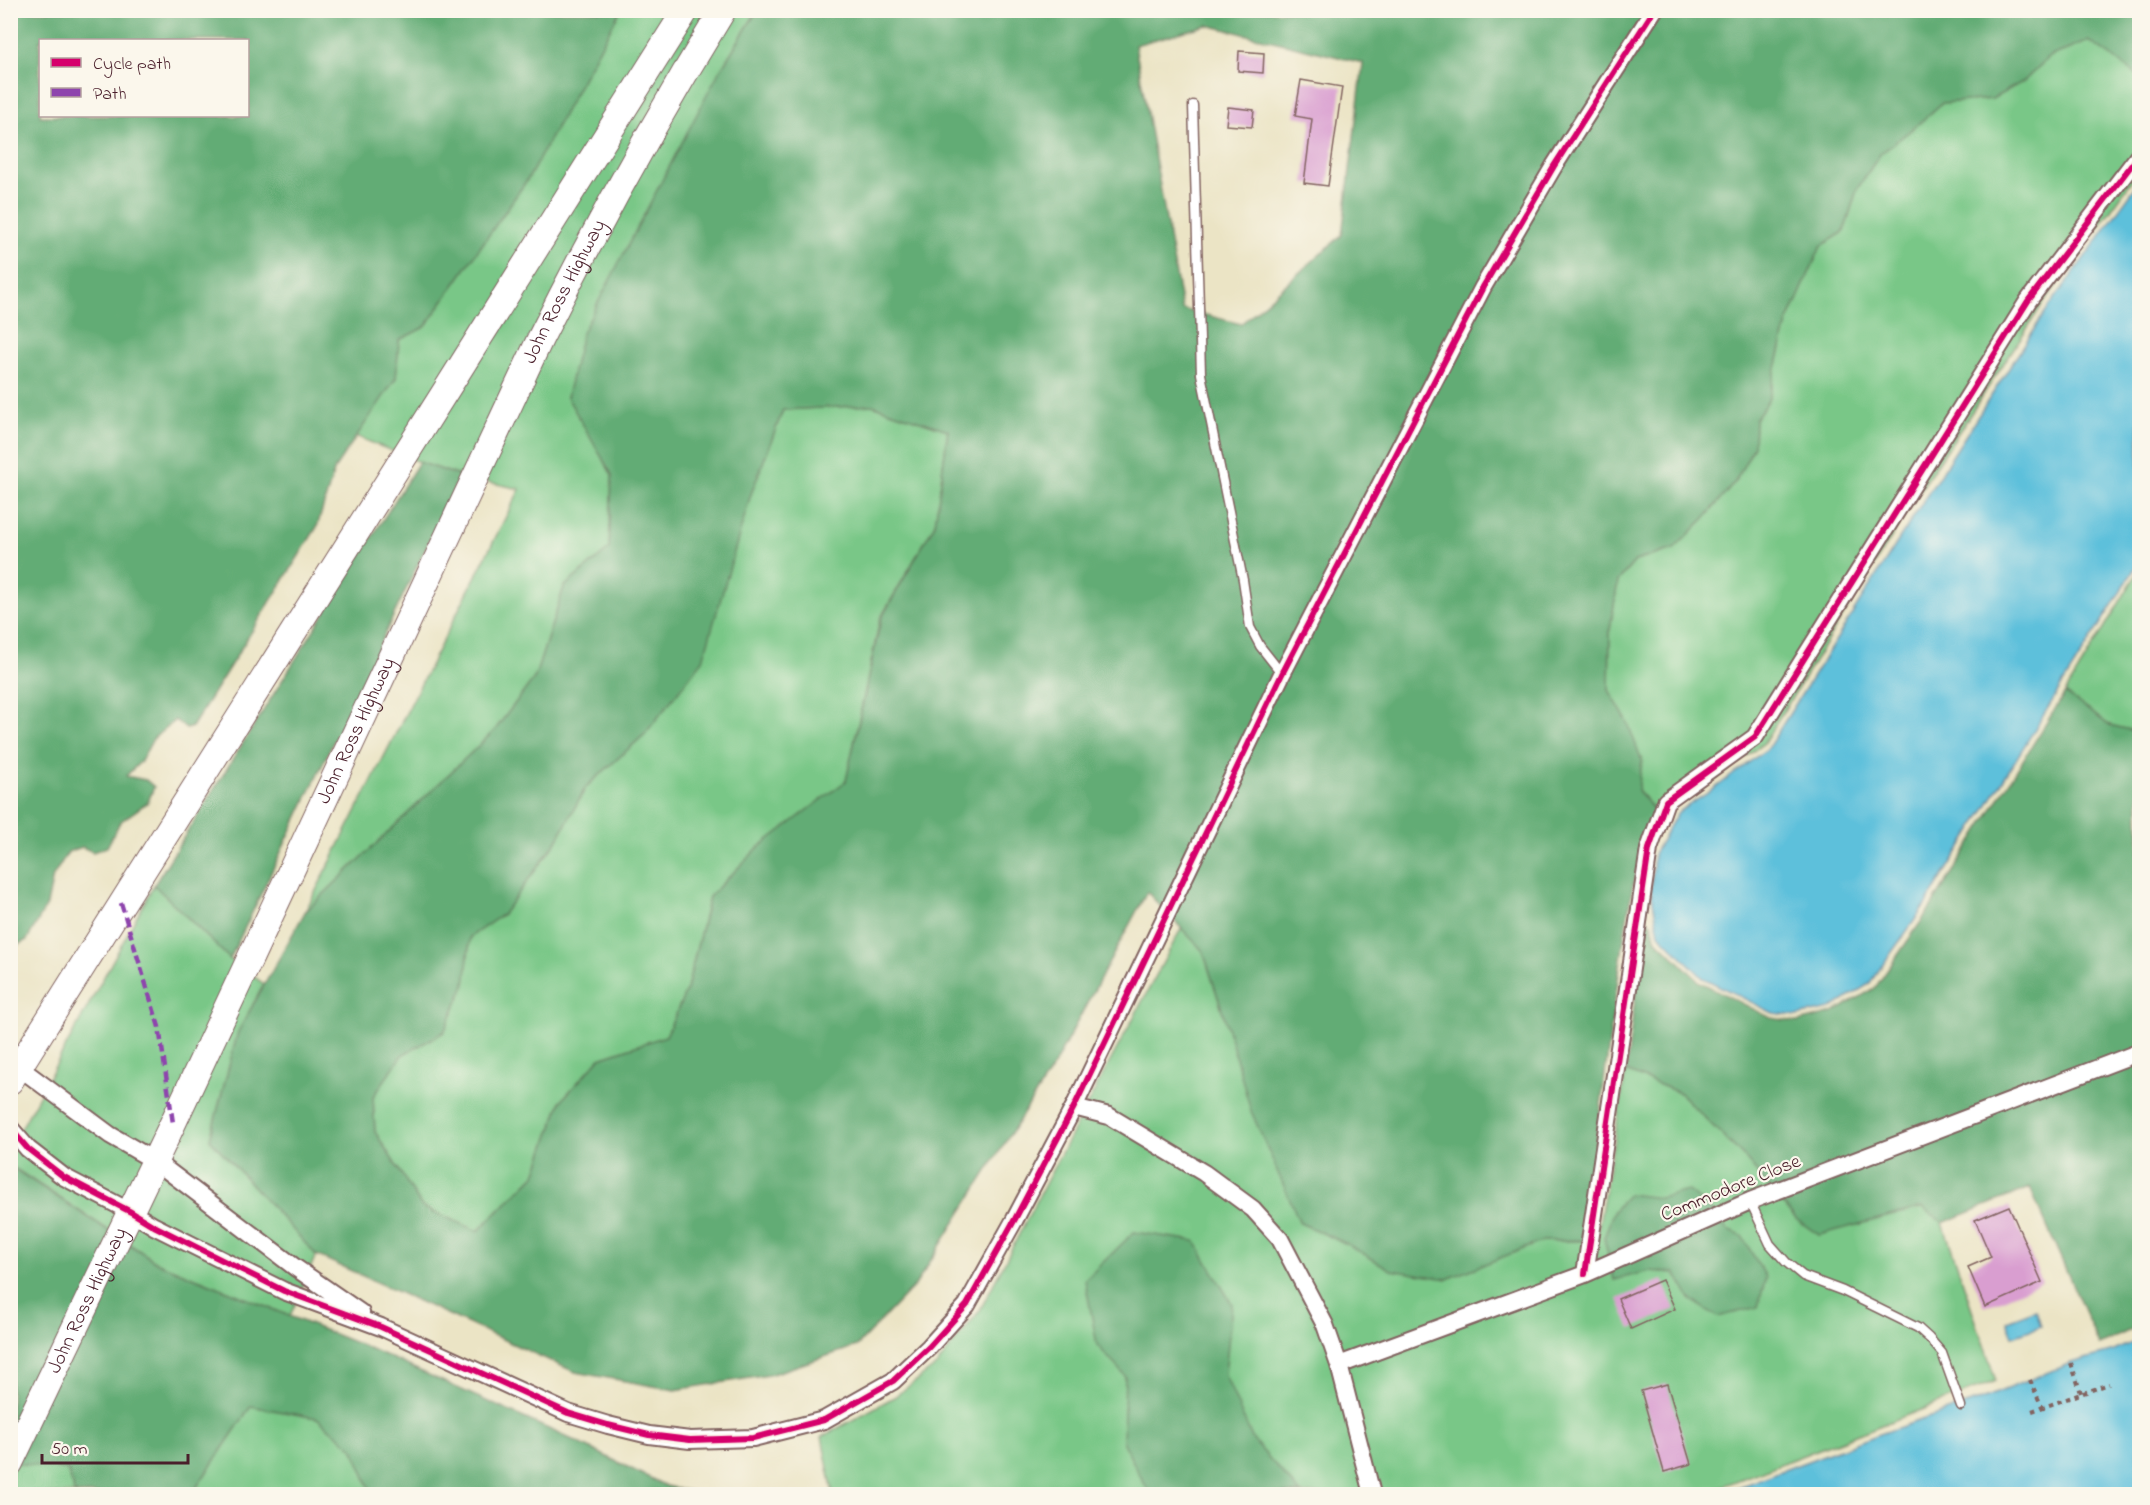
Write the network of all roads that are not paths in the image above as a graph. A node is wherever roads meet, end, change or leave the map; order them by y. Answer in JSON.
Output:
{"nodes":[{"id":1,"x":686,"y":10,"type":"edge"},
{"id":2,"x":723,"y":10,"type":"edge"},
{"id":3,"x":1654,"y":10,"type":"edge"},
{"id":4,"x":1193,"y":105,"type":"dead end"},
{"id":5,"x":2139,"y":154,"type":"edge"},
{"id":6,"x":1282,"y":674,"type":"junction"},
{"id":7,"x":2139,"y":1052,"type":"edge"},
{"id":8,"x":13,"y":1069,"type":"edge"},
{"id":9,"x":1074,"y":1107,"type":"junction"},
{"id":10,"x":10,"y":1128,"type":"edge"},
{"id":11,"x":155,"y":1161,"type":"junction"},
{"id":12,"x":1750,"y":1201,"type":"junction"},
{"id":13,"x":131,"y":1212,"type":"junction"},
{"id":14,"x":1585,"y":1274,"type":"junction"},
{"id":15,"x":381,"y":1327,"type":"junction"},
{"id":16,"x":1339,"y":1365,"type":"junction"},
{"id":17,"x":1961,"y":1406,"type":"dead end"},
{"id":18,"x":10,"y":1463,"type":"edge"},
{"id":19,"x":1372,"y":1494,"type":"edge"}],
"edges":[{"from":1,"to":8,"type":"main road","name":"John Ross Highway"},
{"from":2,"to":11,"type":"main road","name":"John Ross Highway"},
{"from":3,"to":6,"type":"street"},
{"from":4,"to":6,"type":"lane"},
{"from":5,"to":14,"type":"street"},
{"from":6,"to":9,"type":"street"},
{"from":7,"to":12,"type":"street","name":"Commodore Close"},
{"from":8,"to":11,"type":"street"},
{"from":9,"to":15,"type":"street"},
{"from":9,"to":16,"type":"street"},
{"from":10,"to":13,"type":"street"},
{"from":11,"to":13,"type":"main road","name":"John Ross Highway"},
{"from":11,"to":15,"type":"street"},
{"from":12,"to":14,"type":"street","name":"Commodore Close"},
{"from":12,"to":17,"type":"lane"},
{"from":13,"to":15,"type":"street"},
{"from":13,"to":18,"type":"main road","name":"John Ross Highway"},
{"from":14,"to":16,"type":"street","name":"Commodore Close"},
{"from":16,"to":19,"type":"street"}]}
